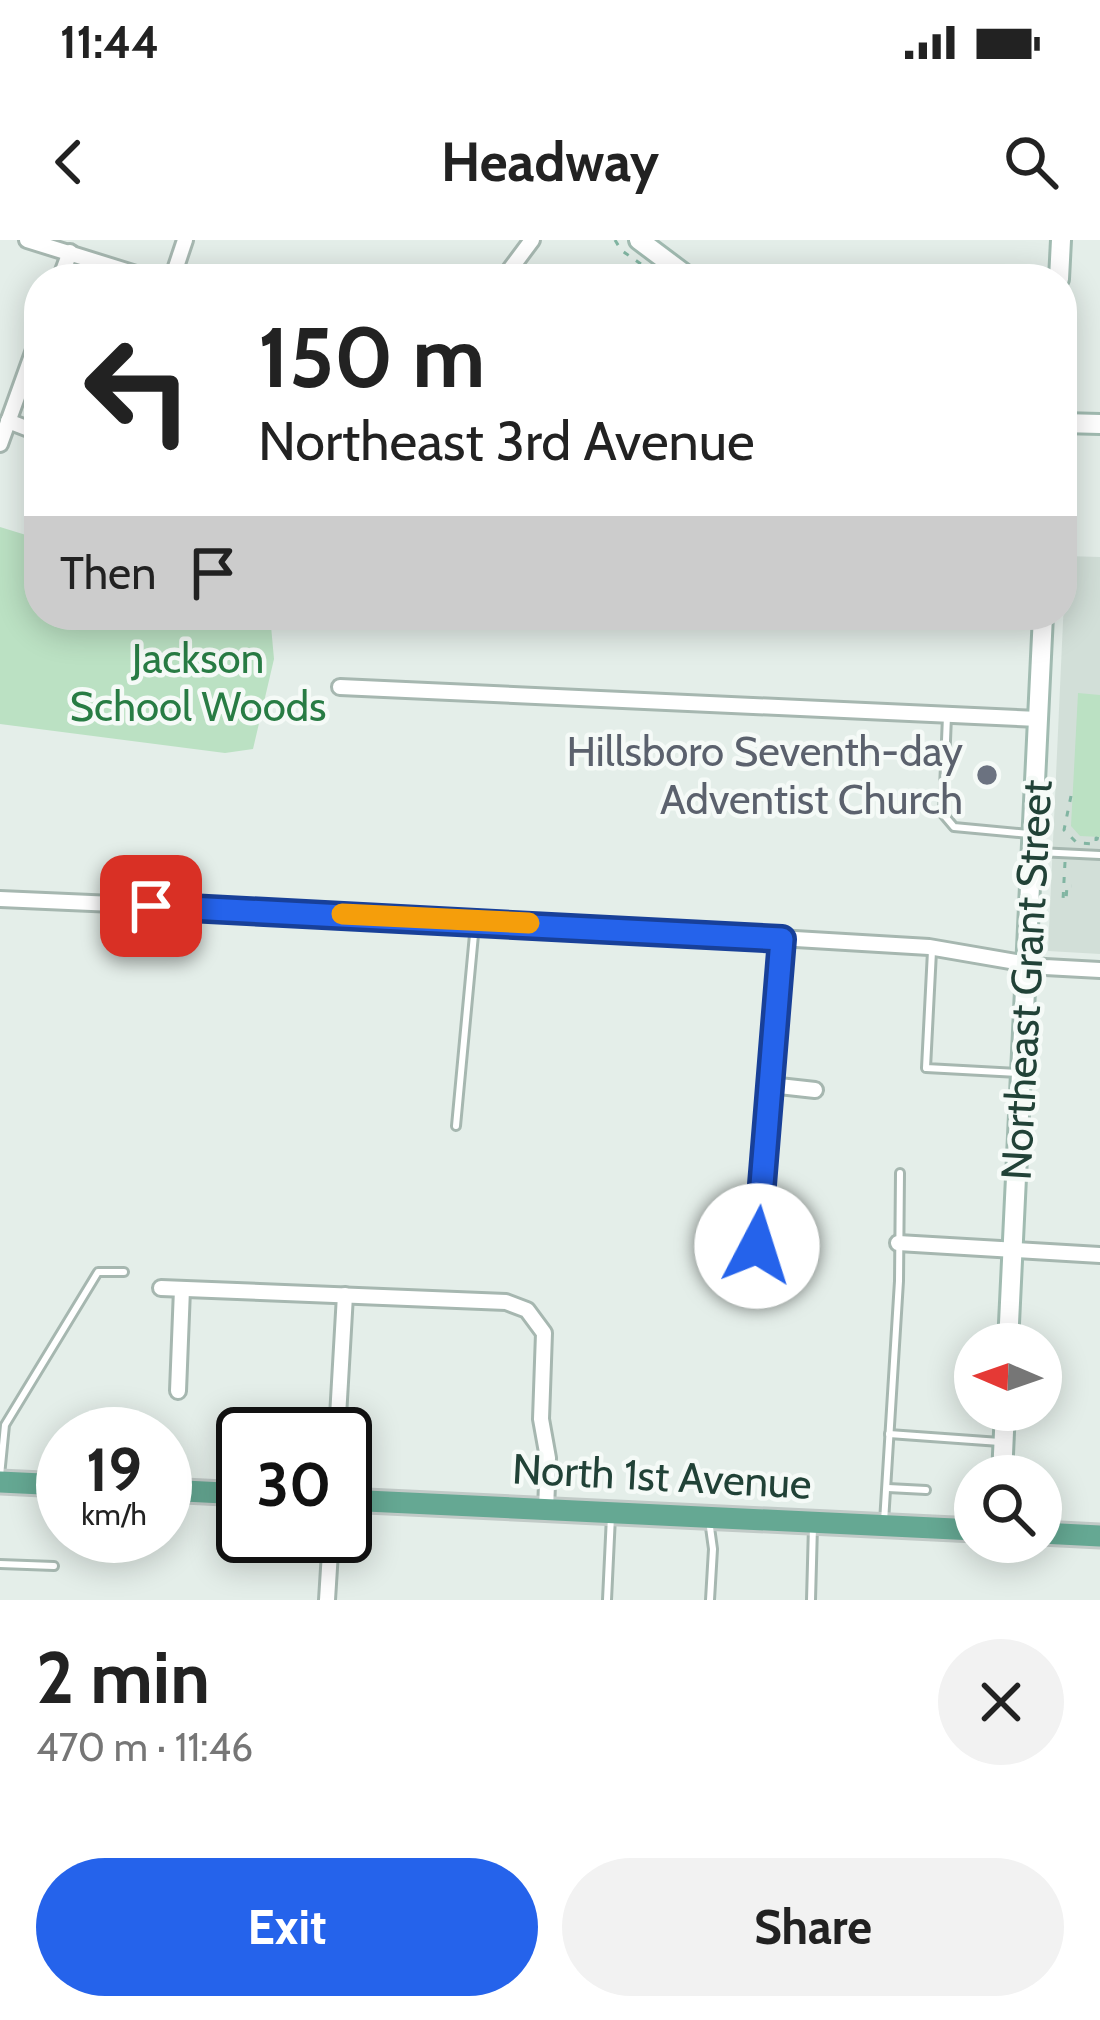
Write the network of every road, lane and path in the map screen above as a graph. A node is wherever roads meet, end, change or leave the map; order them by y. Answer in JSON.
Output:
{"nodes":[{"id":1,"x":27,"y":240,"type":"edge"},
{"id":2,"x":615,"y":240,"type":"edge"},
{"id":3,"x":630,"y":245,"type":"edge"},
{"id":4,"x":70,"y":252,"type":"junction"},
{"id":5,"x":66,"y":264,"type":"edge"},
{"id":6,"x":106,"y":264,"type":"edge"},
{"id":7,"x":664,"y":264,"type":"edge"},
{"id":8,"x":24,"y":378,"type":"edge"},
{"id":9,"x":8,"y":422,"type":"junction"},
{"id":10,"x":24,"y":428,"type":"edge"},
{"id":11,"x":0,"y":444,"type":"edge"},
{"id":12,"x":1042,"y":630,"type":"edge"},
{"id":13,"x":340,"y":687,"type":"dead end"},
{"id":14,"x":946,"y":715,"type":"junction"},
{"id":15,"x":1038,"y":718,"type":"junction"},
{"id":16,"x":1071,"y":796,"type":"dead end"},
{"id":17,"x":1100,"y":838,"type":"edge"},
{"id":18,"x":1033,"y":843,"type":"junction"},
{"id":19,"x":1100,"y":855,"type":"edge"},
{"id":20,"x":1065,"y":861,"type":"dead end"},
{"id":21,"x":1072,"y":886,"type":"dead end"},
{"id":22,"x":0,"y":899,"type":"edge"},
{"id":23,"x":475,"y":920,"type":"junction"},
{"id":24,"x":782,"y":939,"type":"junction"},
{"id":25,"x":932,"y":948,"type":"junction"},
{"id":26,"x":1027,"y":963,"type":"junction"},
{"id":27,"x":1100,"y":970,"type":"edge"},
{"id":28,"x":1021,"y":1073,"type":"junction"},
{"id":29,"x":770,"y":1084,"type":"junction"},
{"id":30,"x":815,"y":1090,"type":"dead end"},
{"id":31,"x":456,"y":1126,"type":"dead end"},
{"id":32,"x":900,"y":1173,"type":"dead end"},
{"id":33,"x":898,"y":1243,"type":"junction"},
{"id":34,"x":757,"y":1246,"type":"dead end"},
{"id":35,"x":1013,"y":1250,"type":"junction"},
{"id":36,"x":1100,"y":1255,"type":"edge"},
{"id":37,"x":124,"y":1272,"type":"dead end"},
{"id":38,"x":161,"y":1288,"type":"dead end"},
{"id":39,"x":182,"y":1289,"type":"junction"},
{"id":40,"x":345,"y":1295,"type":"junction"},
{"id":41,"x":1009,"y":1323,"type":"edge"},
{"id":42,"x":178,"y":1391,"type":"dead end"},
{"id":43,"x":339,"y":1407,"type":"edge"},
{"id":44,"x":1004,"y":1431,"type":"edge"},
{"id":45,"x":890,"y":1434,"type":"junction"},
{"id":46,"x":1004,"y":1442,"type":"junction"},
{"id":47,"x":1003,"y":1455,"type":"edge"},
{"id":48,"x":0,"y":1480,"type":"edge"},
{"id":49,"x":36,"y":1483,"type":"edge"},
{"id":50,"x":886,"y":1488,"type":"junction"},
{"id":51,"x":926,"y":1490,"type":"dead end"},
{"id":52,"x":372,"y":1501,"type":"edge"},
{"id":53,"x":546,"y":1510,"type":"junction"},
{"id":54,"x":611,"y":1513,"type":"junction"},
{"id":55,"x":708,"y":1517,"type":"junction"},
{"id":56,"x":813,"y":1522,"type":"junction"},
{"id":57,"x":884,"y":1526,"type":"junction"},
{"id":58,"x":954,"y":1529,"type":"edge"},
{"id":59,"x":1062,"y":1534,"type":"edge"},
{"id":60,"x":1100,"y":1536,"type":"edge"},
{"id":61,"x":329,"y":1563,"type":"edge"},
{"id":62,"x":0,"y":1564,"type":"edge"},
{"id":63,"x":54,"y":1566,"type":"dead end"},
{"id":64,"x":327,"y":1600,"type":"edge"},
{"id":65,"x":607,"y":1600,"type":"edge"},
{"id":66,"x":710,"y":1600,"type":"edge"},
{"id":67,"x":811,"y":1600,"type":"edge"}],
"edges":[{"from":1,"to":4,"type":"street"},
{"from":2,"to":3,"type":"path"},
{"from":3,"to":7,"type":"street"},
{"from":4,"to":5,"type":"street"},
{"from":4,"to":6,"type":"street"},
{"from":8,"to":9,"type":"street"},
{"from":9,"to":10,"type":"street"},
{"from":9,"to":11,"type":"street"},
{"from":12,"to":15,"type":"street","name":"Northeast Grant Street"},
{"from":13,"to":14,"type":"street"},
{"from":14,"to":15,"type":"street"},
{"from":14,"to":18,"type":"lane"},
{"from":15,"to":18,"type":"street","name":"Northeast Grant Street"},
{"from":16,"to":17,"type":"path"},
{"from":18,"to":19,"type":"lane"},
{"from":18,"to":26,"type":"street","name":"Northeast Grant Street"},
{"from":20,"to":21,"type":"path"},
{"from":22,"to":23,"type":"street"},
{"from":23,"to":24,"type":"street"},
{"from":23,"to":31,"type":"lane"},
{"from":24,"to":25,"type":"street"},
{"from":24,"to":29,"type":"street"},
{"from":25,"to":26,"type":"street"},
{"from":25,"to":28,"type":"lane"},
{"from":26,"to":27,"type":"street"},
{"from":26,"to":28,"type":"street","name":"Northeast Grant Street"},
{"from":28,"to":35,"type":"street","name":"Northeast Grant Street"},
{"from":29,"to":30,"type":"street"},
{"from":29,"to":34,"type":"street"},
{"from":32,"to":33,"type":"lane"},
{"from":33,"to":35,"type":"street"},
{"from":33,"to":45,"type":"lane"},
{"from":35,"to":36,"type":"street"},
{"from":35,"to":41,"type":"street","name":"Northeast Grant Street"},
{"from":37,"to":48,"type":"lane"},
{"from":38,"to":39,"type":"street"},
{"from":39,"to":40,"type":"street"},
{"from":39,"to":42,"type":"street"},
{"from":40,"to":43,"type":"street"},
{"from":40,"to":53,"type":"street"},
{"from":44,"to":46,"type":"street"},
{"from":45,"to":46,"type":"lane"},
{"from":45,"to":50,"type":"lane"},
{"from":46,"to":47,"type":"street"},
{"from":48,"to":49,"type":"main road"},
{"from":50,"to":51,"type":"lane"},
{"from":50,"to":57,"type":"lane"},
{"from":52,"to":53,"type":"main road","name":"North 1st Avenue"},
{"from":53,"to":54,"type":"main road","name":"North 1st Avenue"},
{"from":54,"to":55,"type":"main road","name":"North 1st Avenue"},
{"from":54,"to":65,"type":"lane"},
{"from":55,"to":56,"type":"main road","name":"North 1st Avenue"},
{"from":55,"to":66,"type":"lane"},
{"from":56,"to":57,"type":"main road","name":"North 1st Avenue"},
{"from":56,"to":67,"type":"lane"},
{"from":57,"to":58,"type":"main road","name":"North 1st Avenue"},
{"from":59,"to":60,"type":"main road"},
{"from":61,"to":64,"type":"street"},
{"from":62,"to":63,"type":"lane"}]}
